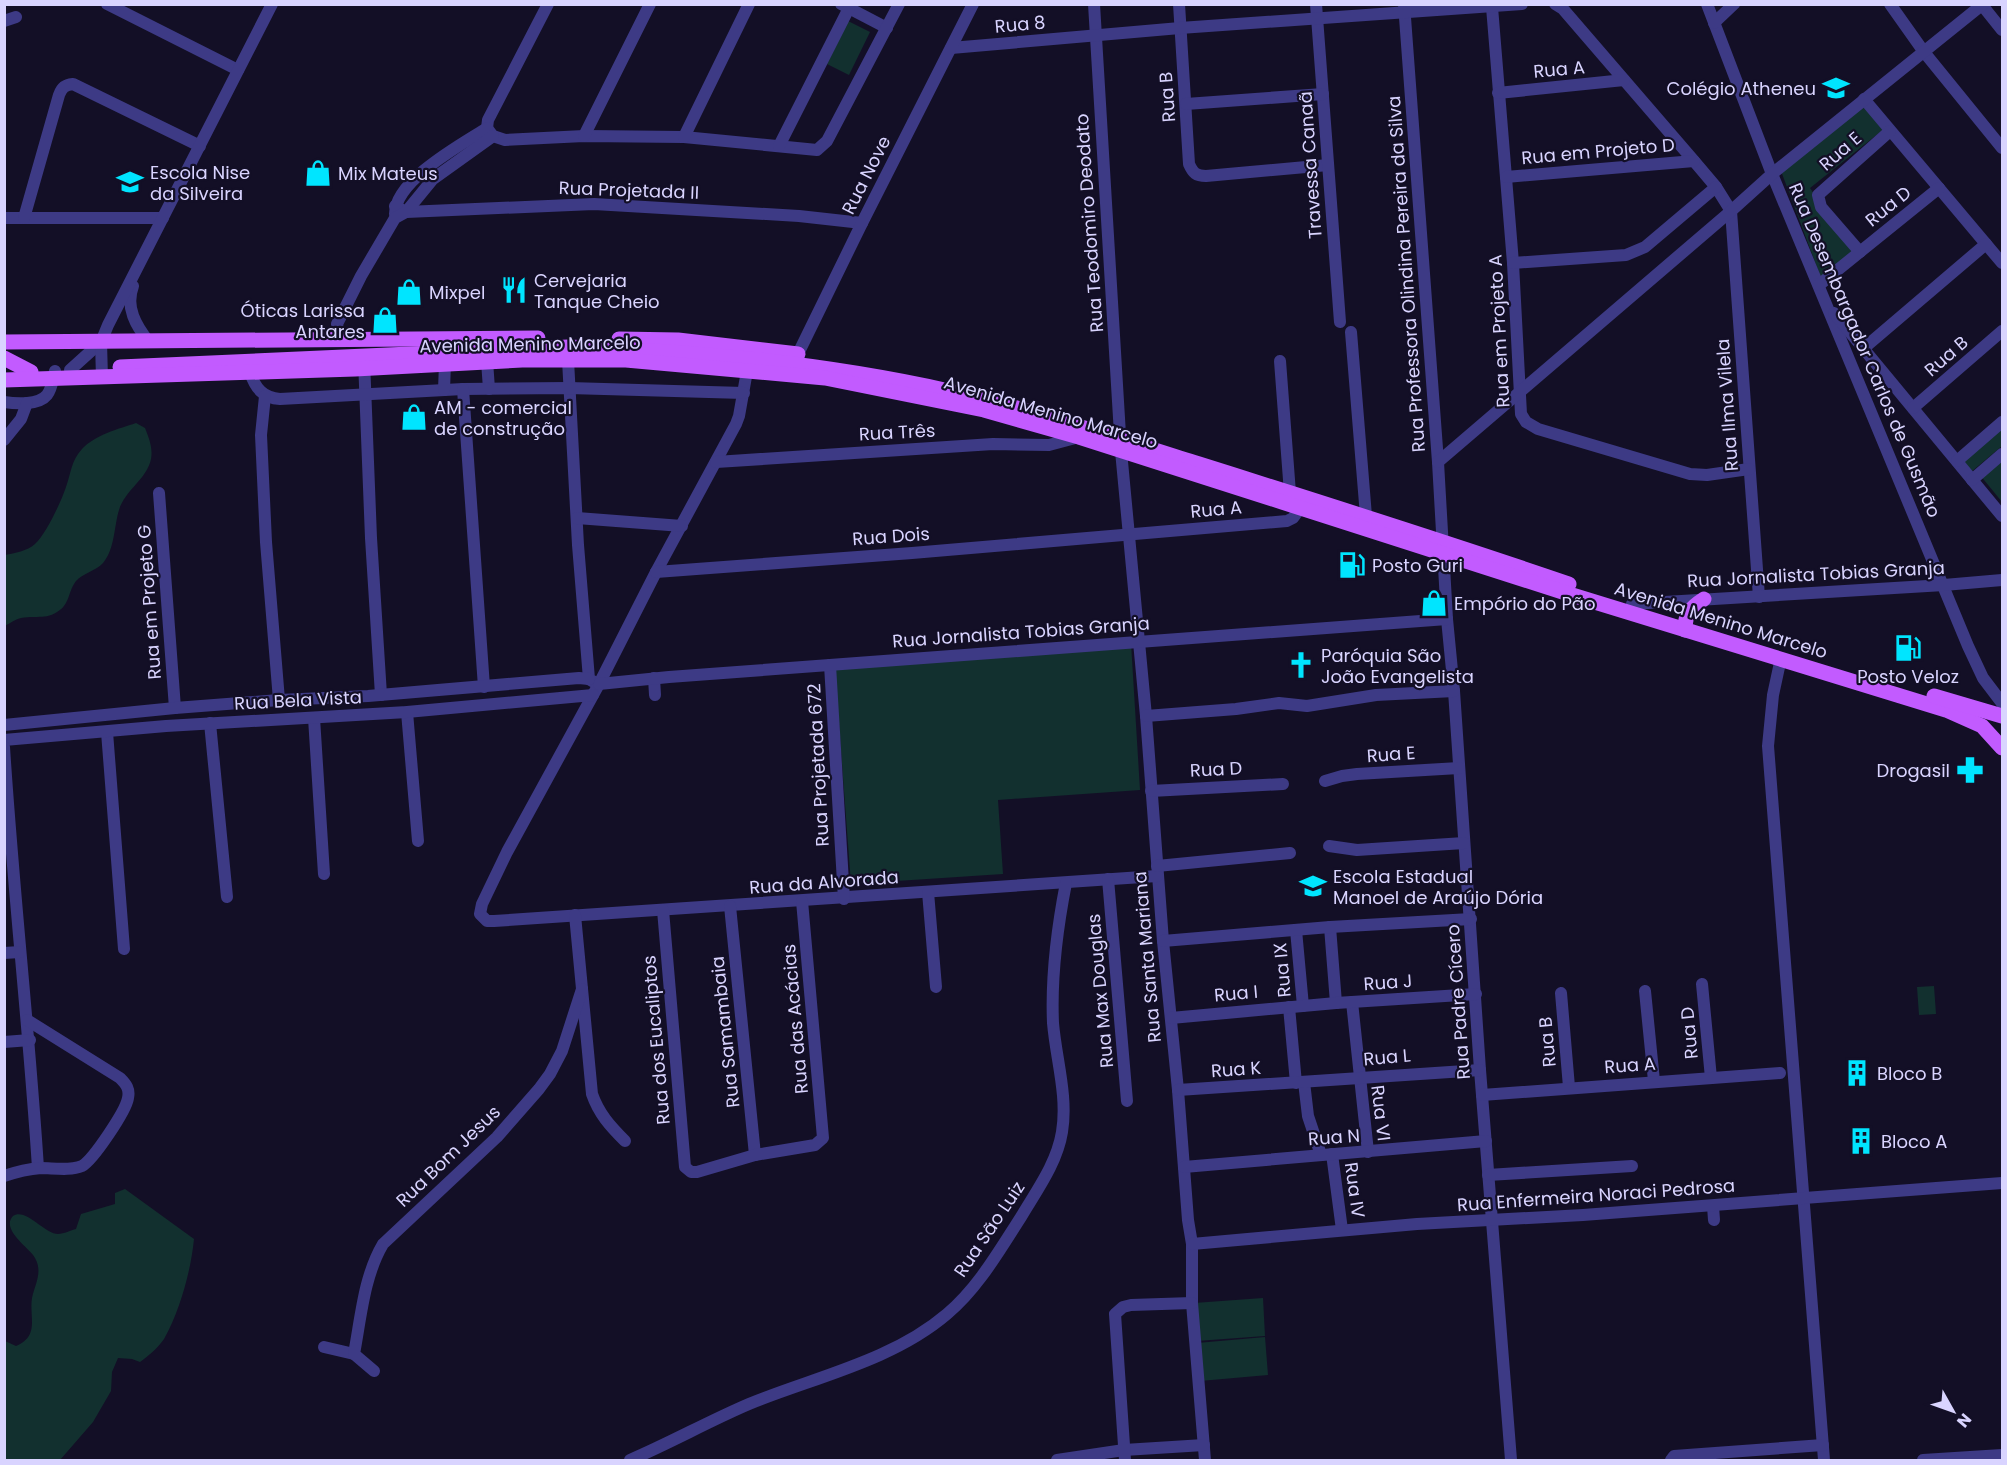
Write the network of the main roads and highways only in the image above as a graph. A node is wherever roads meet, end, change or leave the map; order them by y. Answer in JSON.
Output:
{"nodes":[{"id":1,"x":265,"y":339,"type":"junction"},
{"id":2,"x":340,"y":340,"type":"junction"},
{"id":3,"x":4,"y":342,"type":"edge"},
{"id":4,"x":691,"y":342,"type":"junction"},
{"id":5,"x":711,"y":356,"type":"junction"},
{"id":6,"x":4,"y":358,"type":"edge"},
{"id":7,"x":315,"y":358,"type":"junction"},
{"id":8,"x":796,"y":358,"type":"junction"},
{"id":9,"x":360,"y":360,"type":"junction"},
{"id":10,"x":4,"y":371,"type":"edge"},
{"id":11,"x":31,"y":372,"type":"junction"},
{"id":12,"x":101,"y":373,"type":"junction"},
{"id":13,"x":59,"y":374,"type":"junction"},
{"id":14,"x":4,"y":380,"type":"edge"},
{"id":15,"x":1121,"y":445,"type":"junction"},
{"id":16,"x":1443,"y":548,"type":"junction"},
{"id":17,"x":1704,"y":599,"type":"road end"},
{"id":18,"x":1685,"y":626,"type":"junction"},
{"id":19,"x":2002,"y":716,"type":"edge"},
{"id":20,"x":2002,"y":748,"type":"edge"}],
"edges":[{"from":1,"to":2,"type":"main road"},
{"from":1,"to":3,"type":"main road"},
{"from":1,"to":7,"type":"main road"},
{"from":2,"to":4,"type":"main road"},
{"from":2,"to":9,"type":"main road"},
{"from":4,"to":5,"type":"main road"},
{"from":4,"to":8,"type":"main road"},
{"from":5,"to":8,"type":"main road","name":"Avenida Menino Marcelo"},
{"from":5,"to":9,"type":"main road","name":"Avenida Menino Marcelo"},
{"from":6,"to":11,"type":"main road"},
{"from":7,"to":9,"type":"main road","name":"Avenida Menino Marcelo"},
{"from":7,"to":12,"type":"main road","name":"Avenida Menino Marcelo"},
{"from":8,"to":15,"type":"main road","name":"Avenida Menino Marcelo"},
{"from":9,"to":12,"type":"main road","name":"Avenida Menino Marcelo"},
{"from":9,"to":15,"type":"main road","name":"Avenida Menino Marcelo"},
{"from":10,"to":11,"type":"main road","name":"Avenida Menino Marcelo"},
{"from":11,"to":13,"type":"main road","name":"Avenida Menino Marcelo"},
{"from":12,"to":13,"type":"main road","name":"Avenida Menino Marcelo"},
{"from":13,"to":14,"type":"main road","name":"Avenida Menino Marcelo"},
{"from":15,"to":16,"type":"main road","name":"Avenida Menino Marcelo"},
{"from":15,"to":16,"type":"main road","name":"Avenida Menino Marcelo"},
{"from":16,"to":18,"type":"main road","name":"Avenida Menino Marcelo"},
{"from":16,"to":18,"type":"main road","name":"Avenida Menino Marcelo"},
{"from":17,"to":18,"type":"main road"},
{"from":18,"to":19,"type":"main road","name":"Avenida Menino Marcelo"},
{"from":18,"to":20,"type":"main road","name":"Avenida Menino Marcelo"}]}
